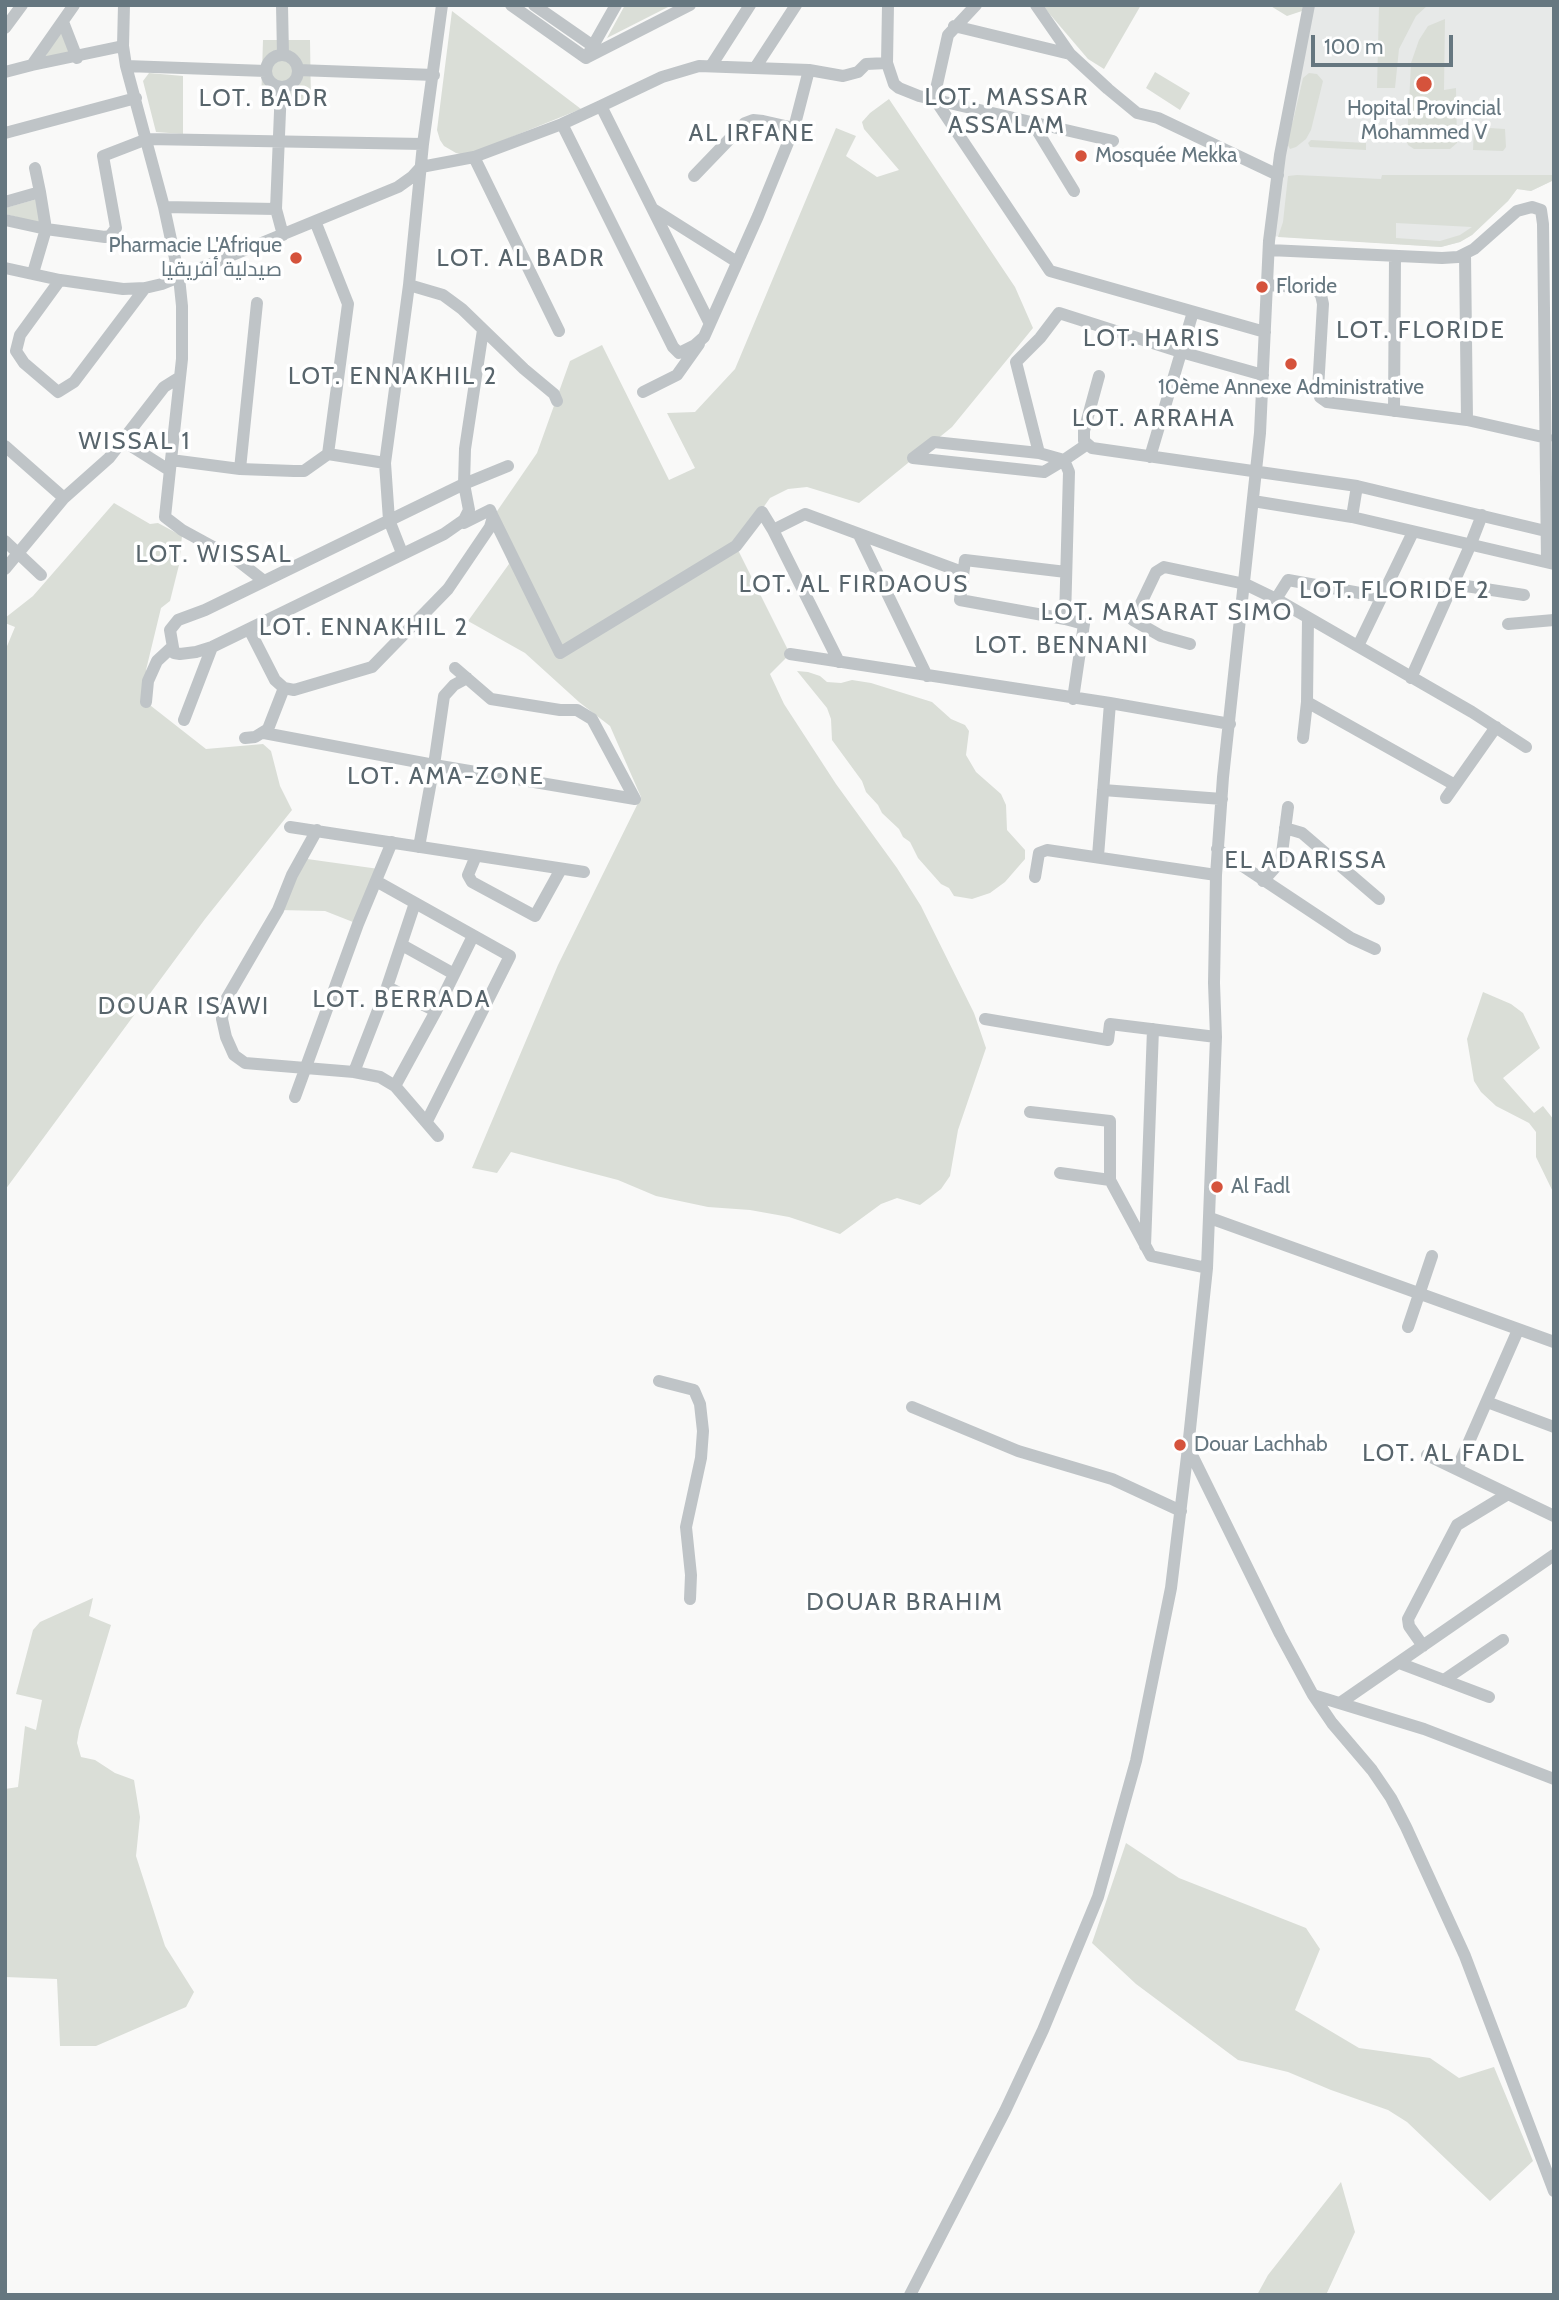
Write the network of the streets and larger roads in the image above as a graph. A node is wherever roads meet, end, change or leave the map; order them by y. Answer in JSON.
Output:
{"nodes":[{"id":1,"x":22,"y":5,"type":"edge"},
{"id":2,"x":74,"y":5,"type":"edge"},
{"id":3,"x":124,"y":5,"type":"edge"},
{"id":4,"x":282,"y":5,"type":"edge"},
{"id":5,"x":442,"y":5,"type":"edge"},
{"id":6,"x":511,"y":5,"type":"edge"},
{"id":7,"x":534,"y":5,"type":"edge"},
{"id":8,"x":616,"y":5,"type":"edge"},
{"id":9,"x":690,"y":5,"type":"edge"},
{"id":10,"x":750,"y":5,"type":"edge"},
{"id":11,"x":796,"y":5,"type":"edge"},
{"id":12,"x":888,"y":5,"type":"edge"},
{"id":13,"x":976,"y":5,"type":"edge"},
{"id":14,"x":1036,"y":5,"type":"edge"},
{"id":15,"x":1309,"y":5,"type":"edge"},
{"id":16,"x":63,"y":22,"type":"junction"},
{"id":17,"x":954,"y":26,"type":"junction"},
{"id":18,"x":5,"y":28,"type":"edge"},
{"id":19,"x":123,"y":46,"type":"junction"},
{"id":20,"x":593,"y":46,"type":"junction"},
{"id":21,"x":1070,"y":54,"type":"junction"},
{"id":22,"x":283,"y":55,"type":"junction"},
{"id":23,"x":76,"y":58,"type":"junction"},
{"id":24,"x":586,"y":58,"type":"junction"},
{"id":25,"x":887,"y":63,"type":"junction"},
{"id":26,"x":32,"y":65,"type":"junction"},
{"id":27,"x":126,"y":66,"type":"junction"},
{"id":28,"x":711,"y":66,"type":"junction"},
{"id":29,"x":755,"y":68,"type":"junction"},
{"id":30,"x":298,"y":70,"type":"junction"},
{"id":31,"x":809,"y":70,"type":"junction"},
{"id":32,"x":266,"y":71,"type":"junction"},
{"id":33,"x":5,"y":72,"type":"edge"},
{"id":34,"x":434,"y":75,"type":"junction"},
{"id":35,"x":281,"y":87,"type":"junction"},
{"id":36,"x":136,"y":98,"type":"junction"},
{"id":37,"x":934,"y":98,"type":"junction"},
{"id":38,"x":601,"y":106,"type":"junction"},
{"id":39,"x":1032,"y":122,"type":"junction"},
{"id":40,"x":562,"y":124,"type":"junction"},
{"id":41,"x":794,"y":128,"type":"junction"},
{"id":42,"x":5,"y":133,"type":"edge"},
{"id":43,"x":146,"y":139,"type":"junction"},
{"id":44,"x":279,"y":141,"type":"junction"},
{"id":45,"x":1113,"y":141,"type":"dead end"},
{"id":46,"x":423,"y":144,"type":"junction"},
{"id":47,"x":474,"y":157,"type":"junction"},
{"id":48,"x":421,"y":167,"type":"junction"},
{"id":49,"x":35,"y":168,"type":"dead end"},
{"id":50,"x":1278,"y":175,"type":"junction"},
{"id":51,"x":694,"y":176,"type":"dead end"},
{"id":52,"x":40,"y":191,"type":"junction"},
{"id":53,"x":1074,"y":191,"type":"dead end"},
{"id":54,"x":5,"y":202,"type":"edge"},
{"id":55,"x":164,"y":207,"type":"junction"},
{"id":56,"x":276,"y":209,"type":"junction"},
{"id":57,"x":653,"y":209,"type":"junction"},
{"id":58,"x":1541,"y":210,"type":"junction"},
{"id":59,"x":5,"y":220,"type":"edge"},
{"id":60,"x":315,"y":221,"type":"junction"},
{"id":61,"x":1554,"y":223,"type":"edge"},
{"id":62,"x":46,"y":229,"type":"junction"},
{"id":63,"x":283,"y":235,"type":"junction"},
{"id":64,"x":1269,"y":250,"type":"junction"},
{"id":65,"x":1465,"y":254,"type":"junction"},
{"id":66,"x":1395,"y":256,"type":"junction"},
{"id":67,"x":737,"y":262,"type":"junction"},
{"id":68,"x":5,"y":268,"type":"edge"},
{"id":69,"x":33,"y":273,"type":"junction"},
{"id":70,"x":179,"y":277,"type":"junction"},
{"id":71,"x":60,"y":280,"type":"junction"},
{"id":72,"x":409,"y":285,"type":"junction"},
{"id":73,"x":1267,"y":285,"type":"junction"},
{"id":74,"x":145,"y":288,"type":"junction"},
{"id":75,"x":257,"y":303,"type":"dead end"},
{"id":76,"x":1193,"y":312,"type":"junction"},
{"id":77,"x":709,"y":322,"type":"junction"},
{"id":78,"x":483,"y":330,"type":"junction"},
{"id":79,"x":559,"y":331,"type":"dead end"},
{"id":80,"x":1265,"y":332,"type":"junction"},
{"id":81,"x":701,"y":341,"type":"junction"},
{"id":82,"x":1181,"y":352,"type":"junction"},
{"id":83,"x":10,"y":354,"type":"edge"},
{"id":84,"x":1263,"y":375,"type":"junction"},
{"id":85,"x":1099,"y":376,"type":"dead end"},
{"id":86,"x":180,"y":377,"type":"junction"},
{"id":87,"x":643,"y":391,"type":"dead end"},
{"id":88,"x":558,"y":401,"type":"dead end"},
{"id":89,"x":1394,"y":411,"type":"junction"},
{"id":90,"x":1467,"y":420,"type":"junction"},
{"id":91,"x":1547,"y":438,"type":"junction"},
{"id":92,"x":123,"y":441,"type":"junction"},
{"id":93,"x":1086,"y":445,"type":"junction"},
{"id":94,"x":5,"y":446,"type":"edge"},
{"id":95,"x":1039,"y":453,"type":"junction"},
{"id":96,"x":328,"y":454,"type":"junction"},
{"id":97,"x":1150,"y":457,"type":"junction"},
{"id":98,"x":1063,"y":460,"type":"junction"},
{"id":99,"x":385,"y":463,"type":"junction"},
{"id":100,"x":170,"y":465,"type":"junction"},
{"id":101,"x":508,"y":466,"type":"dead end"},
{"id":102,"x":240,"y":469,"type":"junction"},
{"id":103,"x":1256,"y":470,"type":"junction"},
{"id":104,"x":464,"y":484,"type":"junction"},
{"id":105,"x":1357,"y":486,"type":"junction"},
{"id":106,"x":64,"y":498,"type":"junction"},
{"id":107,"x":1253,"y":501,"type":"junction"},
{"id":108,"x":491,"y":513,"type":"junction"},
{"id":109,"x":1482,"y":515,"type":"junction"},
{"id":110,"x":1352,"y":517,"type":"junction"},
{"id":111,"x":389,"y":520,"type":"junction"},
{"id":112,"x":455,"y":528,"type":"junction"},
{"id":113,"x":773,"y":530,"type":"junction"},
{"id":114,"x":1413,"y":532,"type":"junction"},
{"id":115,"x":1551,"y":532,"type":"edge"},
{"id":116,"x":859,"y":535,"type":"junction"},
{"id":117,"x":5,"y":541,"type":"edge"},
{"id":118,"x":1470,"y":546,"type":"junction"},
{"id":119,"x":19,"y":553,"type":"junction"},
{"id":120,"x":402,"y":553,"type":"junction"},
{"id":121,"x":1550,"y":563,"type":"edge"},
{"id":122,"x":5,"y":569,"type":"edge"},
{"id":123,"x":962,"y":572,"type":"junction"},
{"id":124,"x":1066,"y":572,"type":"junction"},
{"id":125,"x":41,"y":575,"type":"dead end"},
{"id":126,"x":264,"y":581,"type":"junction"},
{"id":127,"x":1245,"y":584,"type":"junction"},
{"id":128,"x":1453,"y":584,"type":"junction"},
{"id":129,"x":1524,"y":595,"type":"dead end"},
{"id":130,"x":1381,"y":597,"type":"junction"},
{"id":131,"x":1276,"y":599,"type":"junction"},
{"id":132,"x":1308,"y":618,"type":"junction"},
{"id":133,"x":1065,"y":619,"type":"junction"},
{"id":134,"x":1554,"y":620,"type":"edge"},
{"id":135,"x":1508,"y":624,"type":"dead end"},
{"id":136,"x":249,"y":629,"type":"junction"},
{"id":137,"x":1190,"y":644,"type":"dead end"},
{"id":138,"x":1358,"y":646,"type":"junction"},
{"id":139,"x":212,"y":647,"type":"junction"},
{"id":140,"x":172,"y":648,"type":"junction"},
{"id":141,"x":790,"y":654,"type":"dead end"},
{"id":142,"x":839,"y":662,"type":"junction"},
{"id":143,"x":455,"y":668,"type":"dead end"},
{"id":144,"x":927,"y":676,"type":"junction"},
{"id":145,"x":467,"y":678,"type":"junction"},
{"id":146,"x":1411,"y":678,"type":"junction"},
{"id":147,"x":284,"y":688,"type":"junction"},
{"id":148,"x":1073,"y":699,"type":"junction"},
{"id":149,"x":146,"y":702,"type":"dead end"},
{"id":150,"x":1307,"y":702,"type":"junction"},
{"id":151,"x":1110,"y":704,"type":"junction"},
{"id":152,"x":184,"y":720,"type":"dead end"},
{"id":153,"x":1230,"y":724,"type":"junction"},
{"id":154,"x":1496,"y":727,"type":"junction"},
{"id":155,"x":264,"y":733,"type":"junction"},
{"id":156,"x":245,"y":738,"type":"dead end"},
{"id":157,"x":1303,"y":738,"type":"dead end"},
{"id":158,"x":1526,"y":747,"type":"dead end"},
{"id":159,"x":434,"y":765,"type":"junction"},
{"id":160,"x":1455,"y":785,"type":"junction"},
{"id":161,"x":1103,"y":790,"type":"junction"},
{"id":162,"x":1446,"y":797,"type":"dead end"},
{"id":163,"x":1222,"y":799,"type":"junction"},
{"id":164,"x":1288,"y":807,"type":"dead end"},
{"id":165,"x":290,"y":827,"type":"dead end"},
{"id":166,"x":1286,"y":828,"type":"junction"},
{"id":167,"x":317,"y":830,"type":"junction"},
{"id":168,"x":392,"y":842,"type":"junction"},
{"id":169,"x":419,"y":847,"type":"junction"},
{"id":170,"x":1217,"y":849,"type":"junction"},
{"id":171,"x":476,"y":856,"type":"junction"},
{"id":172,"x":1098,"y":856,"type":"junction"},
{"id":173,"x":561,"y":869,"type":"junction"},
{"id":174,"x":584,"y":873,"type":"dead end"},
{"id":175,"x":1216,"y":874,"type":"junction"},
{"id":176,"x":1035,"y":877,"type":"dead end"},
{"id":177,"x":376,"y":881,"type":"junction"},
{"id":178,"x":1263,"y":881,"type":"junction"},
{"id":179,"x":1379,"y":899,"type":"dead end"},
{"id":180,"x":415,"y":903,"type":"junction"},
{"id":181,"x":473,"y":936,"type":"junction"},
{"id":182,"x":402,"y":945,"type":"junction"},
{"id":183,"x":1375,"y":949,"type":"dead end"},
{"id":184,"x":454,"y":974,"type":"junction"},
{"id":185,"x":387,"y":987,"type":"junction"},
{"id":186,"x":436,"y":1011,"type":"junction"},
{"id":187,"x":985,"y":1019,"type":"dead end"},
{"id":188,"x":1153,"y":1030,"type":"junction"},
{"id":189,"x":1216,"y":1037,"type":"junction"},
{"id":190,"x":305,"y":1068,"type":"junction"},
{"id":191,"x":354,"y":1072,"type":"junction"},
{"id":192,"x":395,"y":1086,"type":"junction"},
{"id":193,"x":295,"y":1097,"type":"dead end"},
{"id":194,"x":1030,"y":1112,"type":"dead end"},
{"id":195,"x":427,"y":1121,"type":"junction"},
{"id":196,"x":438,"y":1136,"type":"dead end"},
{"id":197,"x":1060,"y":1173,"type":"dead end"},
{"id":198,"x":1110,"y":1180,"type":"junction"},
{"id":199,"x":1210,"y":1218,"type":"junction"},
{"id":200,"x":1145,"y":1246,"type":"junction"},
{"id":201,"x":1432,"y":1256,"type":"dead end"},
{"id":202,"x":1207,"y":1268,"type":"junction"},
{"id":203,"x":1418,"y":1294,"type":"junction"},
{"id":204,"x":1408,"y":1327,"type":"dead end"},
{"id":205,"x":1518,"y":1330,"type":"junction"},
{"id":206,"x":1554,"y":1342,"type":"edge"},
{"id":207,"x":659,"y":1381,"type":"dead end"},
{"id":208,"x":1487,"y":1402,"type":"junction"},
{"id":209,"x":912,"y":1408,"type":"dead end"},
{"id":210,"x":1554,"y":1427,"type":"edge"},
{"id":211,"x":1188,"y":1448,"type":"junction"},
{"id":212,"x":1427,"y":1455,"type":"dead end"},
{"id":213,"x":1457,"y":1469,"type":"junction"},
{"id":214,"x":1508,"y":1494,"type":"junction"},
{"id":215,"x":1181,"y":1511,"type":"junction"},
{"id":216,"x":1554,"y":1516,"type":"edge"},
{"id":217,"x":1554,"y":1555,"type":"edge"},
{"id":218,"x":690,"y":1600,"type":"dead end"},
{"id":219,"x":1503,"y":1640,"type":"dead end"},
{"id":220,"x":1423,"y":1646,"type":"junction"},
{"id":221,"x":1399,"y":1662,"type":"junction"},
{"id":222,"x":1444,"y":1680,"type":"junction"},
{"id":223,"x":1313,"y":1696,"type":"junction"},
{"id":224,"x":1489,"y":1697,"type":"dead end"},
{"id":225,"x":1340,"y":1703,"type":"junction"},
{"id":226,"x":1554,"y":1780,"type":"edge"},
{"id":227,"x":1554,"y":2191,"type":"edge"},
{"id":228,"x":910,"y":2295,"type":"edge"}],
"edges":[{"from":1,"to":18,"type":"street"},
{"from":2,"to":16,"type":"street"},
{"from":3,"to":19,"type":"street"},
{"from":4,"to":22,"type":"street"},
{"from":5,"to":34,"type":"street"},
{"from":6,"to":24,"type":"street"},
{"from":7,"to":20,"type":"street"},
{"from":8,"to":20,"type":"street"},
{"from":9,"to":24,"type":"street"},
{"from":10,"to":28,"type":"street"},
{"from":11,"to":29,"type":"street"},
{"from":12,"to":25,"type":"street"},
{"from":13,"to":17,"type":"street"},
{"from":14,"to":21,"type":"street"},
{"from":15,"to":50,"type":"street"},
{"from":16,"to":23,"type":"street"},
{"from":16,"to":26,"type":"street"},
{"from":17,"to":21,"type":"street"},
{"from":17,"to":37,"type":"street"},
{"from":19,"to":23,"type":"street"},
{"from":19,"to":27,"type":"street"},
{"from":20,"to":24,"type":"street"},
{"from":21,"to":50,"type":"street"},
{"from":22,"to":30,"type":"street"},
{"from":22,"to":32,"type":"street"},
{"from":23,"to":26,"type":"street"},
{"from":25,"to":31,"type":"street"},
{"from":25,"to":37,"type":"street"},
{"from":26,"to":33,"type":"street"},
{"from":27,"to":32,"type":"street"},
{"from":27,"to":36,"type":"street"},
{"from":28,"to":29,"type":"street"},
{"from":28,"to":38,"type":"street"},
{"from":29,"to":31,"type":"street"},
{"from":30,"to":34,"type":"street"},
{"from":30,"to":35,"type":"street"},
{"from":31,"to":41,"type":"street"},
{"from":32,"to":35,"type":"street"},
{"from":34,"to":46,"type":"street"},
{"from":35,"to":44,"type":"street"},
{"from":36,"to":42,"type":"street"},
{"from":36,"to":43,"type":"street"},
{"from":37,"to":39,"type":"street"},
{"from":37,"to":76,"type":"street"},
{"from":38,"to":40,"type":"street"},
{"from":38,"to":57,"type":"street"},
{"from":39,"to":45,"type":"street"},
{"from":39,"to":53,"type":"street"},
{"from":40,"to":47,"type":"street"},
{"from":40,"to":81,"type":"street"},
{"from":41,"to":51,"type":"street"},
{"from":41,"to":67,"type":"street"},
{"from":43,"to":44,"type":"street"},
{"from":43,"to":55,"type":"street"},
{"from":43,"to":62,"type":"street"},
{"from":44,"to":46,"type":"street"},
{"from":44,"to":56,"type":"street"},
{"from":46,"to":48,"type":"street"},
{"from":47,"to":48,"type":"street"},
{"from":47,"to":79,"type":"street"},
{"from":48,"to":60,"type":"street"},
{"from":48,"to":72,"type":"street"},
{"from":49,"to":52,"type":"street"},
{"from":50,"to":64,"type":"street"},
{"from":52,"to":54,"type":"street"},
{"from":52,"to":62,"type":"street"},
{"from":55,"to":56,"type":"street"},
{"from":55,"to":70,"type":"street"},
{"from":56,"to":63,"type":"street"},
{"from":57,"to":67,"type":"street"},
{"from":57,"to":77,"type":"street"},
{"from":58,"to":61,"type":"street"},
{"from":58,"to":65,"type":"street"},
{"from":58,"to":91,"type":"street"},
{"from":59,"to":62,"type":"street"},
{"from":60,"to":63,"type":"street"},
{"from":60,"to":96,"type":"street"},
{"from":62,"to":69,"type":"street"},
{"from":63,"to":70,"type":"street"},
{"from":64,"to":66,"type":"street"},
{"from":64,"to":73,"type":"street"},
{"from":65,"to":66,"type":"street"},
{"from":65,"to":90,"type":"street"},
{"from":66,"to":89,"type":"street"},
{"from":67,"to":77,"type":"street"},
{"from":68,"to":69,"type":"street"},
{"from":69,"to":71,"type":"street"},
{"from":70,"to":74,"type":"street"},
{"from":70,"to":86,"type":"street"},
{"from":71,"to":74,"type":"street"},
{"from":71,"to":83,"type":"street"},
{"from":72,"to":78,"type":"street"},
{"from":72,"to":99,"type":"street"},
{"from":73,"to":80,"type":"street"},
{"from":73,"to":89,"type":"street"},
{"from":74,"to":83,"type":"street"},
{"from":75,"to":102,"type":"street"},
{"from":76,"to":80,"type":"street"},
{"from":76,"to":82,"type":"street"},
{"from":77,"to":81,"type":"street"},
{"from":78,"to":88,"type":"street"},
{"from":78,"to":104,"type":"street"},
{"from":80,"to":84,"type":"street"},
{"from":81,"to":87,"type":"street"},
{"from":82,"to":84,"type":"street"},
{"from":82,"to":95,"type":"street"},
{"from":82,"to":97,"type":"street"},
{"from":84,"to":103,"type":"street"},
{"from":85,"to":93,"type":"street"},
{"from":86,"to":92,"type":"street"},
{"from":86,"to":100,"type":"street"},
{"from":89,"to":90,"type":"street"},
{"from":90,"to":91,"type":"street"},
{"from":91,"to":115,"type":"street"},
{"from":92,"to":100,"type":"street"},
{"from":92,"to":106,"type":"street"},
{"from":93,"to":97,"type":"street"},
{"from":93,"to":98,"type":"street"},
{"from":94,"to":106,"type":"street"},
{"from":95,"to":98,"type":"street"},
{"from":95,"to":98,"type":"street"},
{"from":96,"to":99,"type":"street"},
{"from":96,"to":102,"type":"street"},
{"from":97,"to":103,"type":"street"},
{"from":98,"to":124,"type":"street"},
{"from":99,"to":111,"type":"street"},
{"from":100,"to":102,"type":"street"},
{"from":100,"to":126,"type":"street"},
{"from":101,"to":104,"type":"street"},
{"from":103,"to":105,"type":"street"},
{"from":103,"to":107,"type":"street"},
{"from":104,"to":111,"type":"street"},
{"from":104,"to":112,"type":"street"},
{"from":105,"to":109,"type":"street"},
{"from":105,"to":110,"type":"street"},
{"from":106,"to":119,"type":"street"},
{"from":107,"to":110,"type":"street"},
{"from":107,"to":127,"type":"street"},
{"from":108,"to":112,"type":"street"},
{"from":108,"to":113,"type":"street"},
{"from":108,"to":147,"type":"street"},
{"from":109,"to":115,"type":"street"},
{"from":109,"to":118,"type":"street"},
{"from":110,"to":114,"type":"street"},
{"from":111,"to":120,"type":"street"},
{"from":111,"to":126,"type":"street"},
{"from":112,"to":120,"type":"street"},
{"from":113,"to":116,"type":"street"},
{"from":113,"to":142,"type":"street"},
{"from":114,"to":118,"type":"street"},
{"from":114,"to":130,"type":"street"},
{"from":115,"to":121,"type":"street"},
{"from":116,"to":123,"type":"street"},
{"from":116,"to":144,"type":"street"},
{"from":117,"to":119,"type":"street"},
{"from":118,"to":121,"type":"street"},
{"from":118,"to":128,"type":"street"},
{"from":119,"to":122,"type":"street"},
{"from":119,"to":125,"type":"street"},
{"from":120,"to":136,"type":"street"},
{"from":123,"to":124,"type":"street"},
{"from":123,"to":133,"type":"street"},
{"from":124,"to":133,"type":"street"},
{"from":126,"to":140,"type":"street"},
{"from":127,"to":131,"type":"street"},
{"from":127,"to":137,"type":"street"},
{"from":127,"to":153,"type":"street"},
{"from":128,"to":129,"type":"street"},
{"from":128,"to":146,"type":"street"},
{"from":130,"to":131,"type":"street"},
{"from":130,"to":138,"type":"street"},
{"from":131,"to":132,"type":"street"},
{"from":132,"to":138,"type":"street"},
{"from":132,"to":150,"type":"street"},
{"from":133,"to":148,"type":"street"},
{"from":134,"to":135,"type":"street"},
{"from":136,"to":139,"type":"street"},
{"from":136,"to":147,"type":"street"},
{"from":138,"to":146,"type":"street"},
{"from":139,"to":140,"type":"street"},
{"from":139,"to":152,"type":"street"},
{"from":140,"to":149,"type":"street"},
{"from":141,"to":142,"type":"street"},
{"from":142,"to":144,"type":"street"},
{"from":143,"to":145,"type":"street"},
{"from":144,"to":148,"type":"street"},
{"from":145,"to":159,"type":"street"},
{"from":145,"to":159,"type":"street"},
{"from":146,"to":154,"type":"street"},
{"from":147,"to":155,"type":"street"},
{"from":148,"to":151,"type":"street"},
{"from":150,"to":157,"type":"street"},
{"from":150,"to":160,"type":"street"},
{"from":151,"to":153,"type":"street"},
{"from":151,"to":161,"type":"street"},
{"from":153,"to":163,"type":"street"},
{"from":154,"to":158,"type":"street"},
{"from":154,"to":160,"type":"street"},
{"from":155,"to":156,"type":"street"},
{"from":155,"to":159,"type":"street"},
{"from":159,"to":169,"type":"street"},
{"from":160,"to":162,"type":"street"},
{"from":161,"to":163,"type":"street"},
{"from":161,"to":172,"type":"street"},
{"from":163,"to":170,"type":"street"},
{"from":164,"to":166,"type":"street"},
{"from":165,"to":167,"type":"street"},
{"from":166,"to":178,"type":"street"},
{"from":166,"to":179,"type":"street"},
{"from":167,"to":168,"type":"street"},
{"from":167,"to":190,"type":"street"},
{"from":168,"to":169,"type":"street"},
{"from":168,"to":177,"type":"street"},
{"from":169,"to":171,"type":"street"},
{"from":170,"to":175,"type":"street"},
{"from":170,"to":178,"type":"street"},
{"from":171,"to":173,"type":"street"},
{"from":171,"to":173,"type":"street"},
{"from":172,"to":175,"type":"street"},
{"from":172,"to":176,"type":"street"},
{"from":173,"to":174,"type":"street"},
{"from":175,"to":189,"type":"street"},
{"from":177,"to":180,"type":"street"},
{"from":177,"to":190,"type":"street"},
{"from":178,"to":183,"type":"street"},
{"from":180,"to":181,"type":"street"},
{"from":180,"to":182,"type":"street"},
{"from":181,"to":184,"type":"street"},
{"from":181,"to":195,"type":"street"},
{"from":182,"to":184,"type":"street"},
{"from":182,"to":185,"type":"street"},
{"from":184,"to":186,"type":"street"},
{"from":185,"to":186,"type":"street"},
{"from":185,"to":191,"type":"street"},
{"from":186,"to":192,"type":"street"},
{"from":187,"to":188,"type":"street"},
{"from":188,"to":189,"type":"street"},
{"from":188,"to":200,"type":"street"},
{"from":189,"to":199,"type":"street"},
{"from":190,"to":191,"type":"street"},
{"from":190,"to":193,"type":"street"},
{"from":191,"to":192,"type":"street"},
{"from":192,"to":195,"type":"street"},
{"from":194,"to":198,"type":"street"},
{"from":195,"to":196,"type":"street"},
{"from":197,"to":198,"type":"street"},
{"from":198,"to":200,"type":"street"},
{"from":199,"to":202,"type":"street"},
{"from":199,"to":203,"type":"street"},
{"from":200,"to":202,"type":"street"},
{"from":201,"to":203,"type":"street"},
{"from":202,"to":211,"type":"street"},
{"from":203,"to":204,"type":"street"},
{"from":203,"to":205,"type":"street"},
{"from":205,"to":206,"type":"street"},
{"from":205,"to":208,"type":"street"},
{"from":207,"to":218,"type":"street"},
{"from":208,"to":210,"type":"street"},
{"from":208,"to":213,"type":"street"},
{"from":209,"to":215,"type":"street"},
{"from":211,"to":215,"type":"street"},
{"from":211,"to":223,"type":"street"},
{"from":212,"to":213,"type":"street"},
{"from":213,"to":214,"type":"street"},
{"from":214,"to":216,"type":"street"},
{"from":214,"to":220,"type":"street"},
{"from":215,"to":228,"type":"street"},
{"from":217,"to":220,"type":"street"},
{"from":219,"to":222,"type":"street"},
{"from":220,"to":221,"type":"street"},
{"from":221,"to":222,"type":"street"},
{"from":221,"to":225,"type":"street"},
{"from":222,"to":224,"type":"street"},
{"from":223,"to":225,"type":"street"},
{"from":223,"to":227,"type":"street"},
{"from":225,"to":226,"type":"street"}]}
